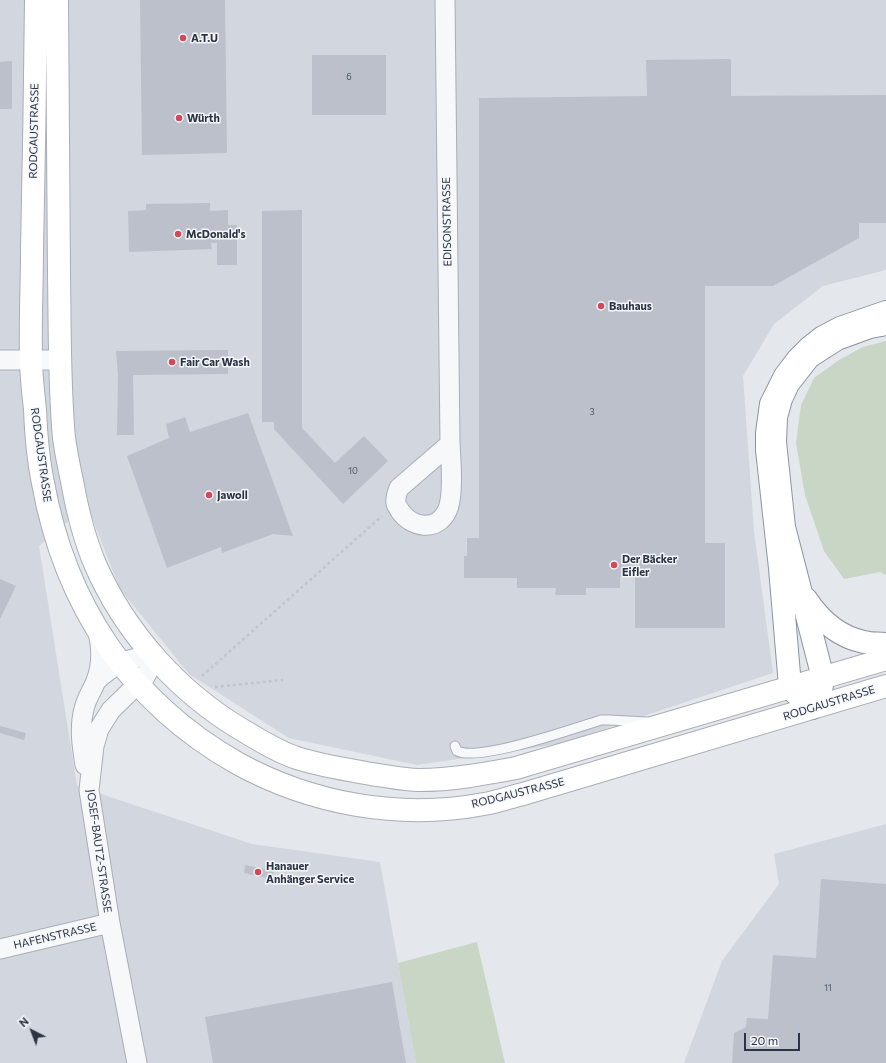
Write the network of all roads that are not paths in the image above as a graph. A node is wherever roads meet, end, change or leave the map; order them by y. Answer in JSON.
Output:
{"nodes":[{"id":1,"x":36,"y":0,"type":"edge"},
{"id":2,"x":57,"y":0,"type":"edge"},
{"id":3,"x":445,"y":0,"type":"edge"},
{"id":4,"x":886,"y":312,"type":"edge"},
{"id":5,"x":886,"y":324,"type":"edge"},
{"id":6,"x":0,"y":360,"type":"edge"},
{"id":7,"x":31,"y":360,"type":"junction"},
{"id":8,"x":60,"y":360,"type":"junction"},
{"id":9,"x":450,"y":444,"type":"junction"},
{"id":10,"x":802,"y":591,"type":"junction"},
{"id":11,"x":98,"y":632,"type":"junction"},
{"id":12,"x":886,"y":644,"type":"edge"},
{"id":13,"x":154,"y":658,"type":"junction"},
{"id":14,"x":886,"y":659,"type":"edge"},
{"id":15,"x":120,"y":663,"type":"junction"},
{"id":16,"x":823,"y":678,"type":"junction"},
{"id":17,"x":96,"y":681,"type":"junction"},
{"id":18,"x":138,"y":684,"type":"junction"},
{"id":19,"x":790,"y":686,"type":"junction"},
{"id":20,"x":886,"y":686,"type":"edge"},
{"id":21,"x":812,"y":708,"type":"junction"},
{"id":22,"x":666,"y":723,"type":"junction"},
{"id":23,"x":455,"y":746,"type":"dead end"},
{"id":24,"x":89,"y":790,"type":"junction"},
{"id":25,"x":110,"y":923,"type":"junction"},
{"id":26,"x":0,"y":949,"type":"edge"},
{"id":27,"x":137,"y":1063,"type":"edge"}],
"edges":[{"from":1,"to":7,"type":"main road","name":"RODGAUSTRASSE"},
{"from":2,"to":8,"type":"main road","name":"RODGAUSTRASSE"},
{"from":3,"to":9,"type":"street","name":"EDISONSTRASSE"},
{"from":4,"to":19,"type":"main road"},
{"from":5,"to":10,"type":"main road"},
{"from":6,"to":7,"type":"street"},
{"from":7,"to":8,"type":"street"},
{"from":7,"to":11,"type":"main road","name":"RODGAUSTRASSE"},
{"from":8,"to":13,"type":"main road","name":"RODGAUSTRASSE"},
{"from":9,"to":9,"type":"street","name":"EDISONSTRASSE"},
{"from":10,"to":12,"type":"main road"},
{"from":10,"to":16,"type":"main road"},
{"from":11,"to":15,"type":"main road","name":"RODGAUSTRASSE"},
{"from":11,"to":17,"type":"street"},
{"from":13,"to":15,"type":"street"},
{"from":13,"to":18,"type":"street","name":"JOSEF-BAUTZ-STRASSE"},
{"from":13,"to":22,"type":"main road","name":"RODGAUSTRASSE"},
{"from":14,"to":16,"type":"main road","name":"RODGAUSTRASSE"},
{"from":15,"to":17,"type":"street"},
{"from":15,"to":18,"type":"main road","name":"RODGAUSTRASSE"},
{"from":16,"to":19,"type":"main road","name":"RODGAUSTRASSE"},
{"from":16,"to":21,"type":"main road"},
{"from":17,"to":24,"type":"street"},
{"from":18,"to":21,"type":"main road","name":"RODGAUSTRASSE"},
{"from":18,"to":24,"type":"street","name":"JOSEF-BAUTZ-STRASSE"},
{"from":19,"to":21,"type":"main road"},
{"from":19,"to":22,"type":"main road","name":"RODGAUSTRASSE"},
{"from":20,"to":21,"type":"main road","name":"RODGAUSTRASSE"},
{"from":22,"to":23,"type":"lane"},
{"from":24,"to":25,"type":"street","name":"JOSEF-BAUTZ-STRASSE"},
{"from":25,"to":26,"type":"street","name":"HAFENSTRASSE"},
{"from":25,"to":27,"type":"street","name":"JOSEF-BAUTZ-STRASSE"}]}
